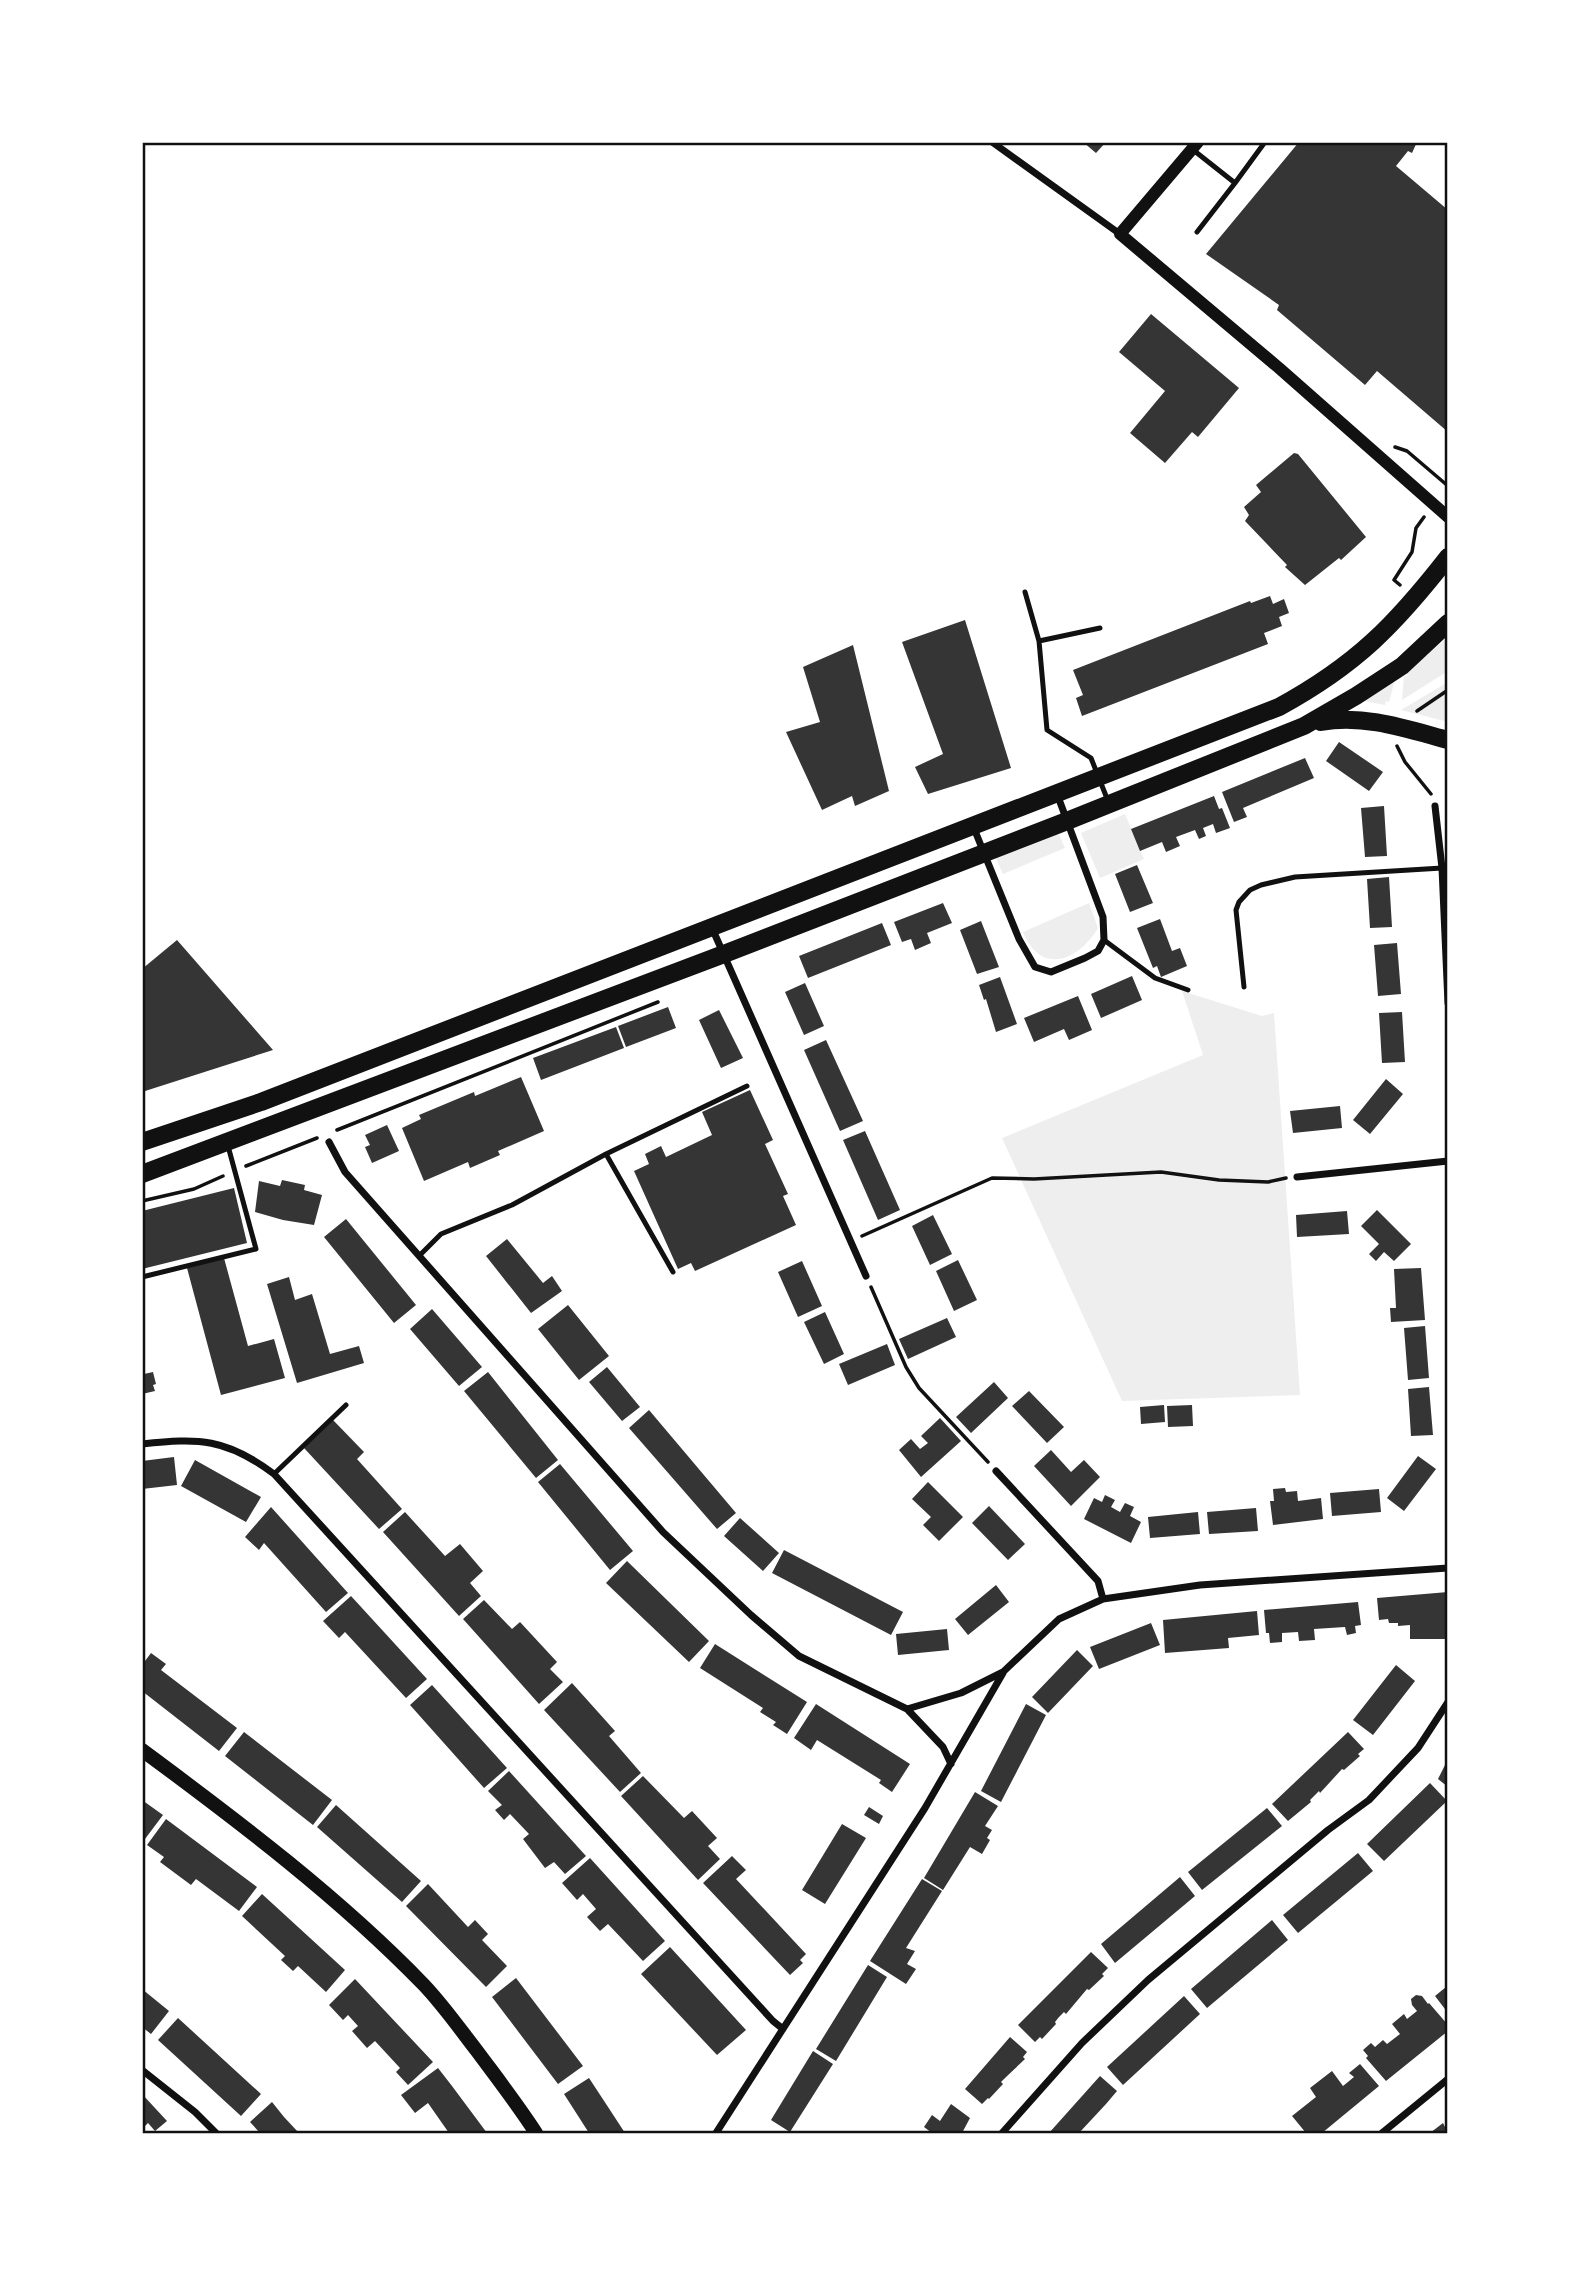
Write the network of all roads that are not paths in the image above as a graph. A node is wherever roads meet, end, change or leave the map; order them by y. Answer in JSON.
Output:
{"nodes":[{"id":1,"x":992,"y":142,"type":"edge"},
{"id":2,"x":1265,"y":142,"type":"edge"},
{"id":3,"x":1195,"y":146,"type":"edge"},
{"id":4,"x":1235,"y":183,"type":"junction"},
{"id":5,"x":1197,"y":232,"type":"dead end"},
{"id":6,"x":1120,"y":234,"type":"junction"},
{"id":7,"x":1448,"y":517,"type":"edge"},
{"id":8,"x":1448,"y":557,"type":"edge"},
{"id":9,"x":1025,"y":592,"type":"dead end"},
{"id":10,"x":1448,"y":623,"type":"edge"},
{"id":11,"x":1100,"y":628,"type":"dead end"},
{"id":12,"x":1040,"y":641,"type":"junction"},
{"id":13,"x":1304,"y":726,"type":"junction"},
{"id":14,"x":1448,"y":740,"type":"edge"},
{"id":15,"x":1098,"y":777,"type":"junction"},
{"id":16,"x":1057,"y":793,"type":"junction"},
{"id":17,"x":1109,"y":804,"type":"junction"},
{"id":18,"x":1435,"y":806,"type":"road end"},
{"id":19,"x":1067,"y":821,"type":"junction"},
{"id":20,"x":973,"y":826,"type":"junction"},
{"id":21,"x":984,"y":853,"type":"junction"},
{"id":22,"x":1442,"y":868,"type":"junction"},
{"id":23,"x":712,"y":928,"type":"junction"},
{"id":24,"x":1104,"y":940,"type":"junction"},
{"id":25,"x":724,"y":954,"type":"junction"},
{"id":26,"x":1244,"y":986,"type":"dead end"},
{"id":27,"x":1188,"y":990,"type":"dead end"},
{"id":28,"x":1448,"y":1003,"type":"edge"},
{"id":29,"x":747,"y":1086,"type":"dead end"},
{"id":30,"x":142,"y":1142,"type":"edge"},
{"id":31,"x":329,"y":1142,"type":"dead end"},
{"id":32,"x":227,"y":1143,"type":"junction"},
{"id":33,"x":606,"y":1154,"type":"junction"},
{"id":34,"x":1448,"y":1161,"type":"edge"},
{"id":35,"x":142,"y":1174,"type":"edge"},
{"id":36,"x":1297,"y":1177,"type":"road end"},
{"id":37,"x":419,"y":1256,"type":"junction"},
{"id":38,"x":673,"y":1272,"type":"dead end"},
{"id":39,"x":866,"y":1276,"type":"road end"},
{"id":40,"x":142,"y":1278,"type":"edge"},
{"id":41,"x":346,"y":1405,"type":"dead end"},
{"id":42,"x":142,"y":1444,"type":"edge"},
{"id":43,"x":996,"y":1471,"type":"road end"},
{"id":44,"x":274,"y":1474,"type":"junction"},
{"id":45,"x":1448,"y":1568,"type":"edge"},
{"id":46,"x":1103,"y":1599,"type":"junction"},
{"id":47,"x":1003,"y":1672,"type":"junction"},
{"id":48,"x":1448,"y":1702,"type":"edge"},
{"id":49,"x":907,"y":1709,"type":"junction"},
{"id":50,"x":142,"y":1750,"type":"edge"},
{"id":51,"x":951,"y":1764,"type":"junction"},
{"id":52,"x":783,"y":2029,"type":"junction"},
{"id":53,"x":142,"y":2070,"type":"edge"},
{"id":54,"x":1448,"y":2079,"type":"edge"},
{"id":55,"x":216,"y":2133,"type":"edge"},
{"id":56,"x":536,"y":2133,"type":"edge"},
{"id":57,"x":716,"y":2133,"type":"edge"},
{"id":58,"x":1002,"y":2133,"type":"edge"},
{"id":59,"x":1382,"y":2133,"type":"edge"}],
"edges":[{"from":1,"to":6,"type":"street"},
{"from":2,"to":4,"type":"lane"},
{"from":3,"to":4,"type":"lane"},
{"from":3,"to":6,"type":"street"},
{"from":4,"to":5,"type":"lane"},
{"from":6,"to":7,"type":"street"},
{"from":8,"to":15,"type":"main road"},
{"from":9,"to":12,"type":"lane"},
{"from":10,"to":13,"type":"main road"},
{"from":11,"to":12,"type":"lane"},
{"from":12,"to":15,"type":"lane"},
{"from":13,"to":14,"type":"main road"},
{"from":13,"to":17,"type":"main road"},
{"from":15,"to":16,"type":"main road"},
{"from":15,"to":17,"type":"lane"},
{"from":16,"to":19,"type":"street"},
{"from":16,"to":20,"type":"main road"},
{"from":17,"to":19,"type":"main road"},
{"from":18,"to":22,"type":"street"},
{"from":19,"to":21,"type":"main road"},
{"from":19,"to":24,"type":"street"},
{"from":20,"to":21,"type":"street"},
{"from":20,"to":23,"type":"main road"},
{"from":21,"to":24,"type":"street"},
{"from":21,"to":25,"type":"main road"},
{"from":22,"to":26,"type":"lane"},
{"from":22,"to":28,"type":"street"},
{"from":23,"to":25,"type":"street"},
{"from":23,"to":30,"type":"main road"},
{"from":24,"to":27,"type":"lane"},
{"from":25,"to":32,"type":"main road"},
{"from":25,"to":39,"type":"street"},
{"from":29,"to":33,"type":"lane"},
{"from":31,"to":37,"type":"street"},
{"from":32,"to":35,"type":"main road"},
{"from":32,"to":40,"type":"lane"},
{"from":33,"to":37,"type":"lane"},
{"from":33,"to":38,"type":"lane"},
{"from":34,"to":36,"type":"street"},
{"from":37,"to":49,"type":"street"},
{"from":41,"to":44,"type":"lane"},
{"from":42,"to":44,"type":"street"},
{"from":43,"to":46,"type":"street"},
{"from":44,"to":52,"type":"street"},
{"from":45,"to":46,"type":"street"},
{"from":46,"to":47,"type":"street"},
{"from":47,"to":49,"type":"street"},
{"from":47,"to":51,"type":"street"},
{"from":48,"to":58,"type":"street"},
{"from":49,"to":51,"type":"street"},
{"from":50,"to":56,"type":"main road"},
{"from":51,"to":52,"type":"street"},
{"from":52,"to":57,"type":"street"},
{"from":53,"to":55,"type":"street"},
{"from":54,"to":59,"type":"street"}]}
